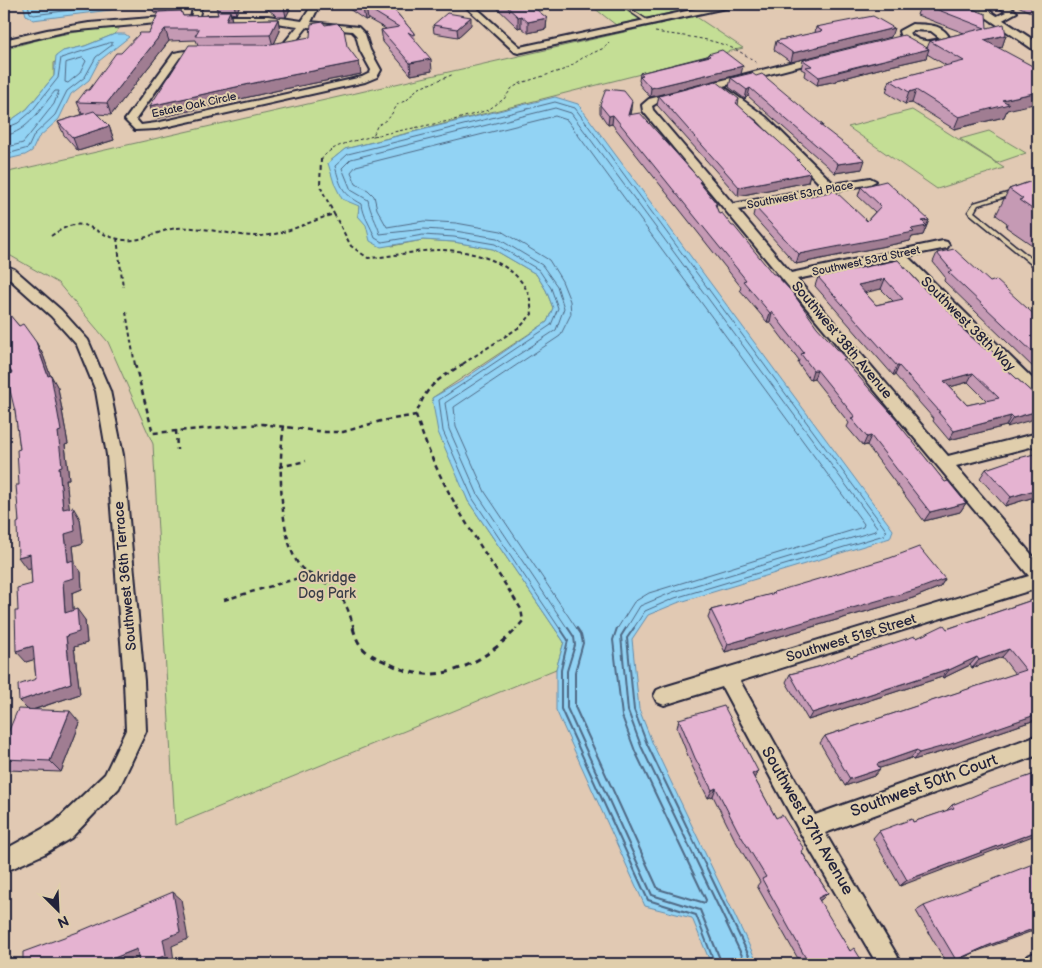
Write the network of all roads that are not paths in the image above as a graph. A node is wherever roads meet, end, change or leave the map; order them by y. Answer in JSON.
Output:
{"nodes":[{"id":1,"x":195,"y":4,"type":"edge"},
{"id":2,"x":311,"y":4,"type":"edge"},
{"id":3,"x":467,"y":4,"type":"edge"},
{"id":4,"x":621,"y":4,"type":"edge"},
{"id":5,"x":730,"y":4,"type":"edge"},
{"id":6,"x":972,"y":4,"type":"edge"},
{"id":7,"x":1000,"y":4,"type":"edge"},
{"id":8,"x":195,"y":18,"type":"junction"},
{"id":9,"x":996,"y":20,"type":"junction"},
{"id":10,"x":648,"y":22,"type":"junction"},
{"id":11,"x":305,"y":24,"type":"junction"},
{"id":12,"x":4,"y":33,"type":"edge"},
{"id":13,"x":7,"y":42,"type":"edge"},
{"id":14,"x":1036,"y":45,"type":"edge"},
{"id":15,"x":832,"y":55,"type":"edge"},
{"id":16,"x":717,"y":85,"type":"junction"},
{"id":17,"x":870,"y":181,"type":"dead end"},
{"id":18,"x":831,"y":188,"type":"junction"},
{"id":19,"x":1020,"y":191,"type":"edge"},
{"id":20,"x":730,"y":208,"type":"junction"},
{"id":21,"x":943,"y":245,"type":"dead end"},
{"id":22,"x":898,"y":254,"type":"junction"},
{"id":23,"x":1038,"y":267,"type":"edge"},
{"id":24,"x":4,"y":270,"type":"edge"},
{"id":25,"x":789,"y":277,"type":"junction"},
{"id":26,"x":1038,"y":393,"type":"edge"},
{"id":27,"x":1038,"y":439,"type":"edge"},
{"id":28,"x":946,"y":463,"type":"junction"},
{"id":29,"x":1038,"y":574,"type":"edge"},
{"id":30,"x":1038,"y":580,"type":"edge"},
{"id":31,"x":726,"y":677,"type":"junction"},
{"id":32,"x":664,"y":696,"type":"dead end"},
{"id":33,"x":1038,"y":745,"type":"edge"},
{"id":34,"x":810,"y":828,"type":"junction"},
{"id":35,"x":4,"y":861,"type":"edge"},
{"id":36,"x":890,"y":964,"type":"edge"}],
"edges":[{"from":1,"to":8,"type":"street"},
{"from":2,"to":11,"type":"street"},
{"from":3,"to":10,"type":"street"},
{"from":4,"to":10,"type":"lane"},
{"from":5,"to":10,"type":"street"},
{"from":6,"to":9,"type":"street"},
{"from":7,"to":9,"type":"street"},
{"from":8,"to":11,"type":"street"},
{"from":8,"to":13,"type":"street"},
{"from":9,"to":14,"type":"street"},
{"from":11,"to":11,"type":"street","name":"Estate Oak Circle"},
{"from":12,"to":13,"type":"street"},
{"from":15,"to":16,"type":"street"},
{"from":16,"to":18,"type":"street"},
{"from":16,"to":20,"type":"street","name":"Southwest 38th Avenue"},
{"from":17,"to":18,"type":"street","name":"Southwest 53rd Place"},
{"from":18,"to":20,"type":"street","name":"Southwest 53rd Place"},
{"from":19,"to":23,"type":"lane"},
{"from":20,"to":25,"type":"street","name":"Southwest 38th Avenue"},
{"from":21,"to":22,"type":"street","name":"Southwest 53rd Street"},
{"from":22,"to":25,"type":"street","name":"Southwest 53rd Street"},
{"from":22,"to":26,"type":"street","name":"Southwest 38th Way"},
{"from":24,"to":35,"type":"street","name":"Southwest 36th Terrace"},
{"from":25,"to":28,"type":"street","name":"Southwest 38th Avenue"},
{"from":27,"to":28,"type":"street"},
{"from":28,"to":29,"type":"street","name":"Southwest 38th Avenue"},
{"from":30,"to":31,"type":"street","name":"Southwest 51st Street"},
{"from":31,"to":32,"type":"street","name":"Southwest 51st Street"},
{"from":31,"to":34,"type":"street","name":"Southwest 37th Avenue"},
{"from":33,"to":34,"type":"street","name":"Southwest 50th Court"},
{"from":34,"to":36,"type":"street","name":"Southwest 37th Avenue"}]}
